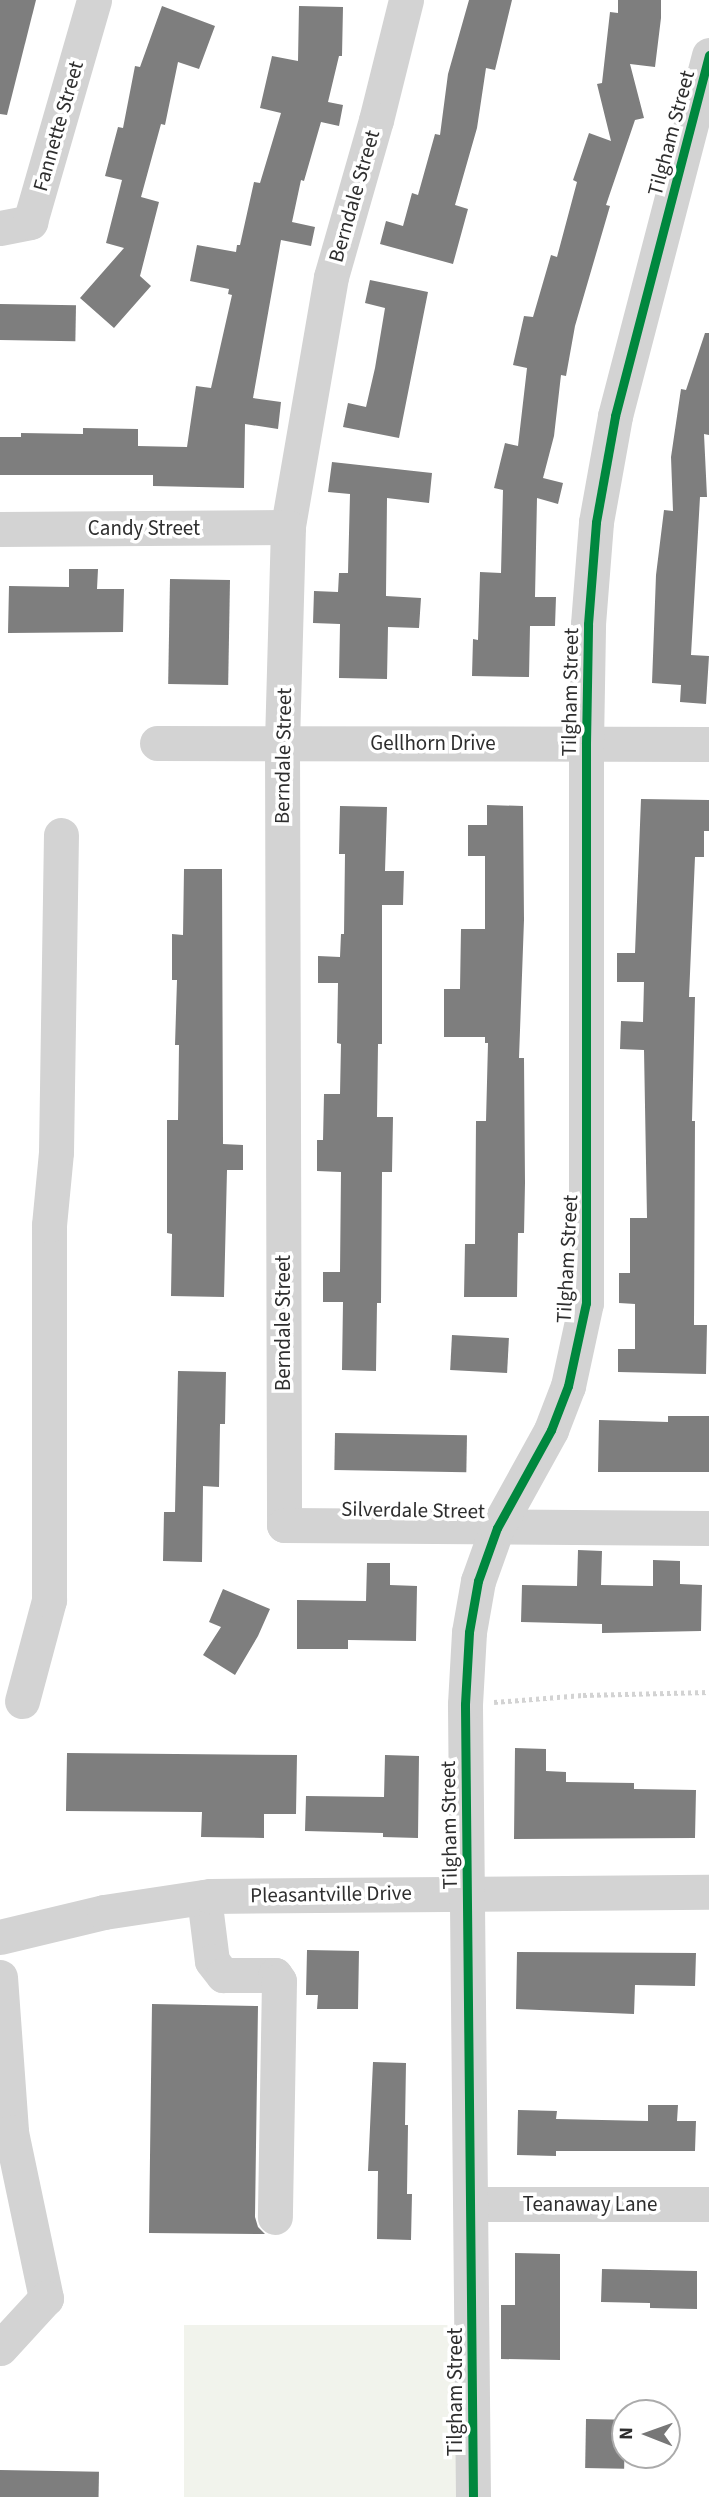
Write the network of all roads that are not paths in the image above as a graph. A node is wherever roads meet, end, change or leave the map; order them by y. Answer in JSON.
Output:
{"nodes":[{"id":1,"x":94,"y":0,"type":"edge"},
{"id":2,"x":407,"y":0,"type":"edge"},
{"id":3,"x":709,"y":55,"type":"edge"},
{"id":4,"x":0,"y":228,"type":"edge"},
{"id":5,"x":288,"y":527,"type":"junction"},
{"id":6,"x":0,"y":529,"type":"edge"},
{"id":7,"x":158,"y":743,"type":"dead end"},
{"id":8,"x":282,"y":743,"type":"junction"},
{"id":9,"x":586,"y":743,"type":"junction"},
{"id":10,"x":709,"y":744,"type":"edge"},
{"id":11,"x":61,"y":835,"type":"dead end"},
{"id":12,"x":284,"y":1525,"type":"joint"},
{"id":13,"x":497,"y":1528,"type":"junction"},
{"id":14,"x":709,"y":1528,"type":"edge"},
{"id":15,"x":23,"y":1701,"type":"edge"},
{"id":16,"x":467,"y":1892,"type":"junction"},
{"id":17,"x":709,"y":1892,"type":"edge"},
{"id":18,"x":204,"y":1897,"type":"junction"},
{"id":19,"x":0,"y":1937,"type":"edge"},
{"id":20,"x":0,"y":1977,"type":"edge"},
{"id":21,"x":471,"y":2204,"type":"junction"},
{"id":22,"x":709,"y":2204,"type":"edge"},
{"id":23,"x":275,"y":2217,"type":"dead end"},
{"id":24,"x":0,"y":2348,"type":"edge"},
{"id":25,"x":473,"y":2497,"type":"edge"}],
"edges":[{"from":1,"to":4,"type":"street","name":"Fannette Street"},
{"from":2,"to":5,"type":"street","name":"Berndale Street"},
{"from":3,"to":9,"type":"street","name":"Tilgham Street"},
{"from":5,"to":6,"type":"street","name":"Candy Street"},
{"from":5,"to":8,"type":"street","name":"Berndale Street"},
{"from":7,"to":8,"type":"street","name":"Gellhorn Drive"},
{"from":8,"to":9,"type":"street","name":"Gellhorn Drive"},
{"from":8,"to":12,"type":"street","name":"Berndale Street"},
{"from":9,"to":10,"type":"street","name":"Gellhorn Drive"},
{"from":9,"to":13,"type":"street","name":"Tilgham Street"},
{"from":11,"to":15,"type":"street"},
{"from":12,"to":13,"type":"street","name":"Silverdale Street"},
{"from":13,"to":14,"type":"street","name":"Silverdale Street"},
{"from":13,"to":16,"type":"street","name":"Tilgham Street"},
{"from":16,"to":17,"type":"street","name":"Pleasantville Drive"},
{"from":16,"to":18,"type":"street","name":"Pleasantville Drive"},
{"from":16,"to":21,"type":"street","name":"Tilgham Street"},
{"from":18,"to":19,"type":"street","name":"Pleasantville Drive"},
{"from":18,"to":23,"type":"street"},
{"from":20,"to":24,"type":"street"},
{"from":21,"to":22,"type":"street","name":"Teanaway Lane"},
{"from":21,"to":25,"type":"street","name":"Tilgham Street"}]}
